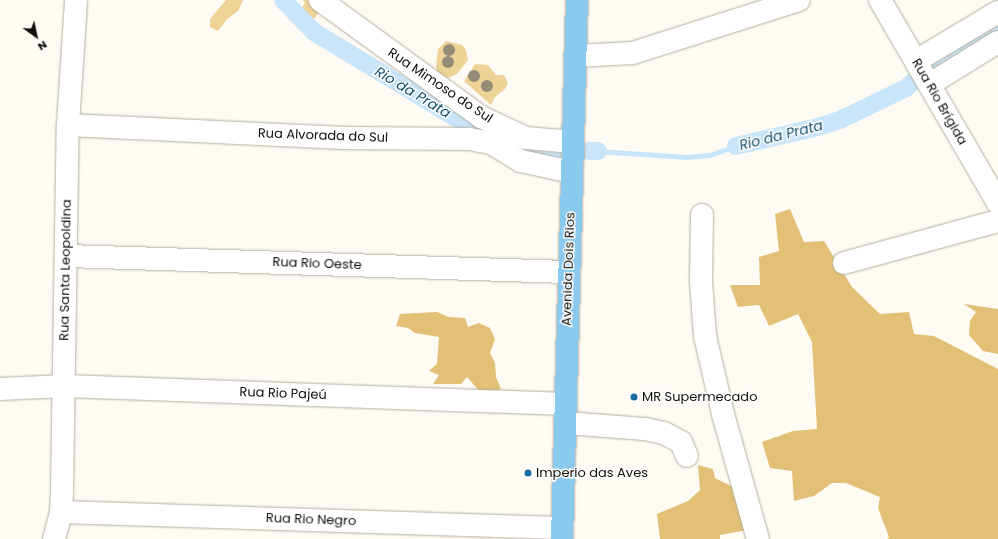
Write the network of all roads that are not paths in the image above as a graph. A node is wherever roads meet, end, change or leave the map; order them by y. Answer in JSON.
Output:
{"nodes":[{"id":1,"x":76,"y":0,"type":"edge"},
{"id":2,"x":320,"y":0,"type":"edge"},
{"id":3,"x":577,"y":0,"type":"edge"},
{"id":4,"x":799,"y":0,"type":"edge"},
{"id":5,"x":880,"y":0,"type":"edge"},
{"id":6,"x":998,"y":12,"type":"edge"},
{"id":7,"x":998,"y":42,"type":"edge"},
{"id":8,"x":576,"y":56,"type":"junction"},
{"id":9,"x":916,"y":62,"type":"junction"},
{"id":10,"x":929,"y":83,"type":"junction"},
{"id":11,"x":68,"y":125,"type":"junction"},
{"id":12,"x":574,"y":142,"type":"junction"},
{"id":13,"x":572,"y":172,"type":"junction"},
{"id":14,"x":998,"y":203,"type":"edge"},
{"id":15,"x":702,"y":215,"type":"dead end"},
{"id":16,"x":998,"y":221,"type":"edge"},
{"id":17,"x":67,"y":256,"type":"junction"},
{"id":18,"x":844,"y":264,"type":"dead end"},
{"id":19,"x":568,"y":272,"type":"junction"},
{"id":20,"x":65,"y":386,"type":"junction"},
{"id":21,"x":0,"y":389,"type":"edge"},
{"id":22,"x":566,"y":413,"type":"junction"},
{"id":23,"x":687,"y":456,"type":"dead end"},
{"id":24,"x":61,"y":512,"type":"junction"},
{"id":25,"x":562,"y":534,"type":"edge"},
{"id":26,"x":54,"y":539,"type":"edge"},
{"id":27,"x":758,"y":539,"type":"edge"}],
"edges":[{"from":1,"to":11,"type":"street","name":"Rua Santa Leopoldina"},
{"from":2,"to":12,"type":"street","name":"Rua Mimoso do Sul"},
{"from":3,"to":8,"type":"main road","name":"Avenida Dois Rios"},
{"from":4,"to":8,"type":"street"},
{"from":5,"to":9,"type":"street","name":"Rua Rio Brígida"},
{"from":6,"to":9,"type":"street"},
{"from":7,"to":10,"type":"street"},
{"from":8,"to":12,"type":"main road","name":"Avenida Dois Rios"},
{"from":9,"to":10,"type":"street","name":"Rua Rio Brígida"},
{"from":10,"to":14,"type":"street","name":"Rua Rio Brígida"},
{"from":11,"to":13,"type":"street","name":"Rua Alvorada do Sul"},
{"from":11,"to":17,"type":"street","name":"Rua Santa Leopoldina"},
{"from":12,"to":13,"type":"main road","name":"Avenida Dois Rios"},
{"from":13,"to":19,"type":"main road","name":"Avenida Dois Rios"},
{"from":15,"to":27,"type":"street"},
{"from":16,"to":18,"type":"street"},
{"from":17,"to":19,"type":"street","name":"Rua Rio Oeste"},
{"from":17,"to":20,"type":"street","name":"Rua Santa Leopoldina"},
{"from":19,"to":22,"type":"main road","name":"Avenida Dois Rios"},
{"from":20,"to":21,"type":"street","name":"Rua Rio Pajeú"},
{"from":20,"to":22,"type":"street","name":"Rua Rio Pajeú"},
{"from":20,"to":24,"type":"street","name":"Rua Santa Leopoldina"},
{"from":22,"to":23,"type":"street","name":"Rua Rio Pajeú"},
{"from":22,"to":25,"type":"main road","name":"Avenida Dois Rios"},
{"from":24,"to":25,"type":"street","name":"Rua Rio Negro"},
{"from":24,"to":26,"type":"street","name":"Rua Santa Leopoldina"}]}
